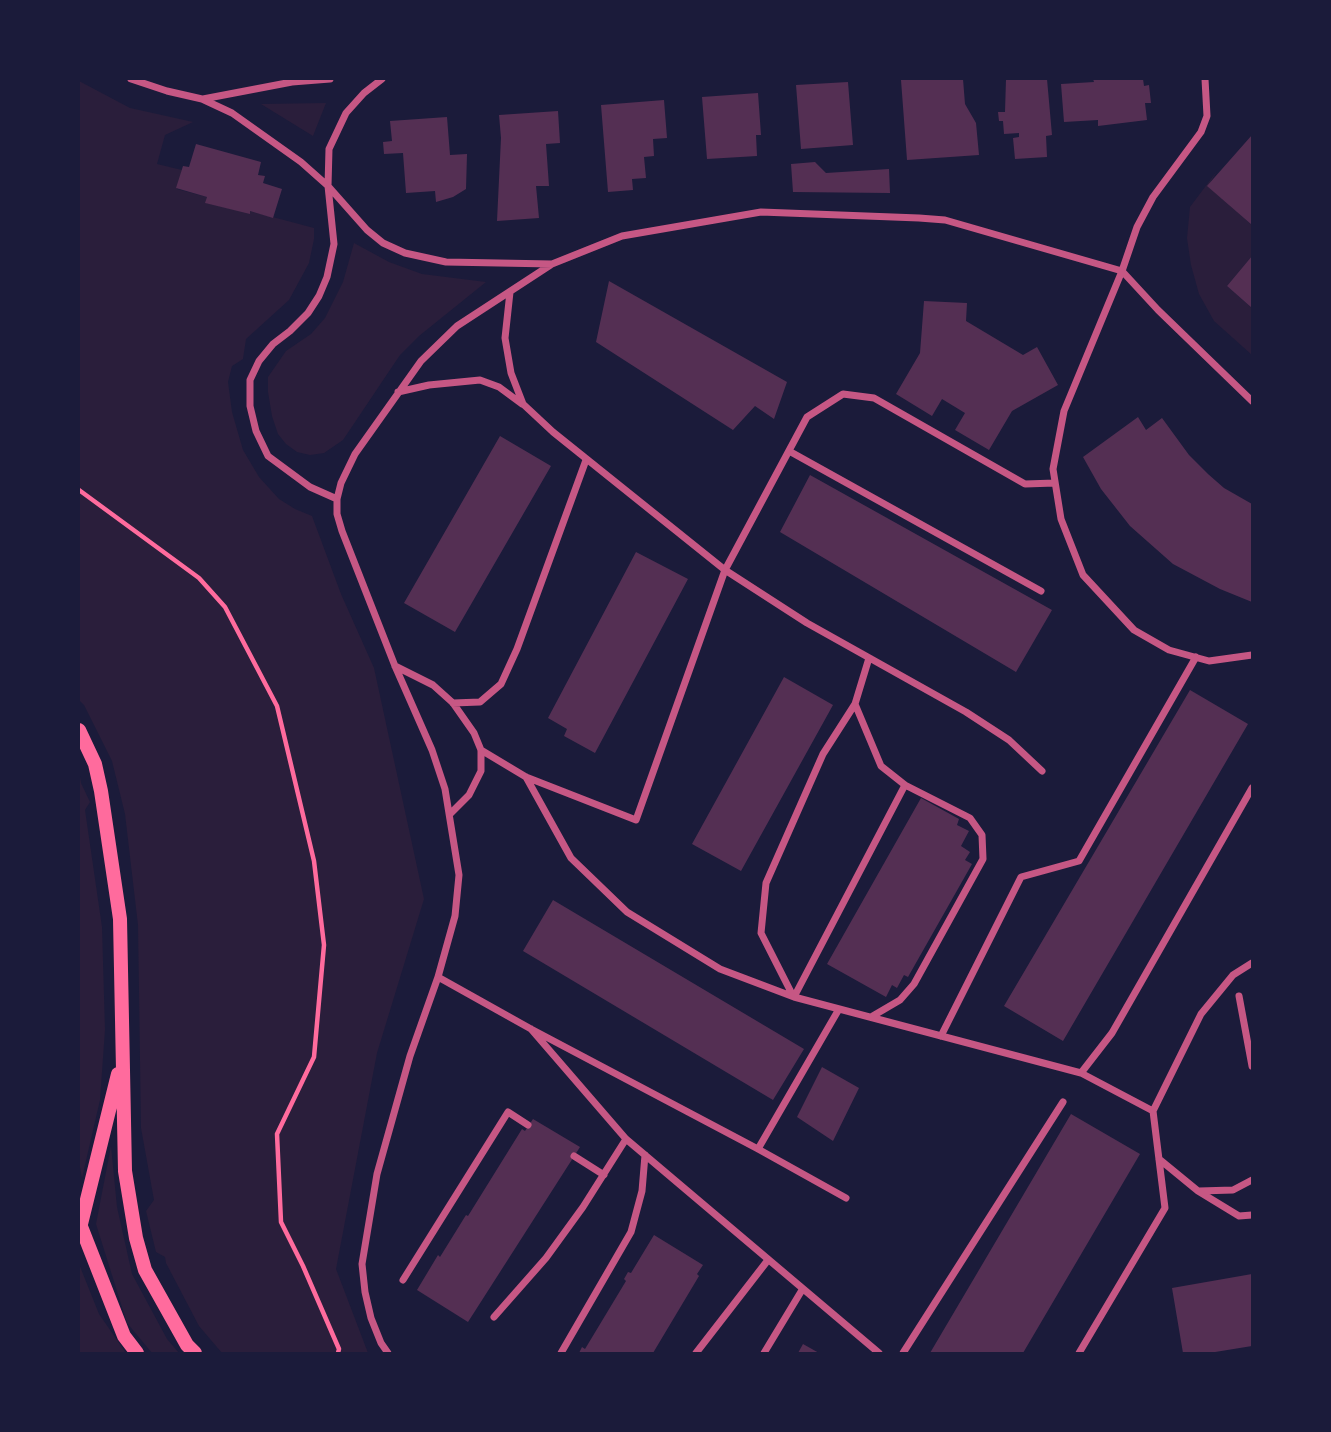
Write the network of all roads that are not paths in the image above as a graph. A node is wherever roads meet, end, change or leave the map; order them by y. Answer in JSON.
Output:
{"nodes":[{"id":1,"x":131,"y":79,"type":"edge"},
{"id":2,"x":330,"y":79,"type":"edge"},
{"id":3,"x":382,"y":79,"type":"edge"},
{"id":4,"x":1205,"y":79,"type":"edge"},
{"id":5,"x":202,"y":99,"type":"junction"},
{"id":6,"x":328,"y":186,"type":"junction"},
{"id":7,"x":552,"y":264,"type":"junction"},
{"id":8,"x":1122,"y":271,"type":"junction"},
{"id":9,"x":510,"y":292,"type":"junction"},
{"id":10,"x":397,"y":393,"type":"junction"},
{"id":11,"x":1252,"y":401,"type":"edge"},
{"id":12,"x":523,"y":404,"type":"junction"},
{"id":13,"x":789,"y":452,"type":"junction"},
{"id":14,"x":586,"y":460,"type":"junction"},
{"id":15,"x":1055,"y":483,"type":"junction"},
{"id":16,"x":337,"y":499,"type":"junction"},
{"id":17,"x":725,"y":570,"type":"junction"},
{"id":18,"x":1041,"y":591,"type":"dead end"},
{"id":19,"x":1252,"y":655,"type":"edge"},
{"id":20,"x":1196,"y":657,"type":"junction"},
{"id":21,"x":869,"y":658,"type":"junction"},
{"id":22,"x":396,"y":666,"type":"junction"},
{"id":23,"x":453,"y":703,"type":"junction"},
{"id":24,"x":855,"y":704,"type":"junction"},
{"id":25,"x":79,"y":730,"type":"edge"},
{"id":26,"x":481,"y":750,"type":"junction"},
{"id":27,"x":1042,"y":771,"type":"dead end"},
{"id":28,"x":526,"y":777,"type":"junction"},
{"id":29,"x":905,"y":785,"type":"junction"},
{"id":30,"x":1252,"y":788,"type":"edge"},
{"id":31,"x":450,"y":814,"type":"junction"},
{"id":32,"x":1252,"y":963,"type":"edge"},
{"id":33,"x":438,"y":977,"type":"junction"},
{"id":34,"x":1239,"y":996,"type":"dead end"},
{"id":35,"x":794,"y":997,"type":"junction"},
{"id":36,"x":839,"y":1009,"type":"junction"},
{"id":37,"x":871,"y":1017,"type":"junction"},
{"id":38,"x":531,"y":1029,"type":"junction"},
{"id":39,"x":941,"y":1036,"type":"junction"},
{"id":40,"x":123,"y":1054,"type":"junction"},
{"id":41,"x":1252,"y":1066,"type":"edge"},
{"id":42,"x":1081,"y":1073,"type":"junction"},
{"id":43,"x":1063,"y":1102,"type":"dead end"},
{"id":44,"x":1153,"y":1111,"type":"junction"},
{"id":45,"x":528,"y":1125,"type":"dead end"},
{"id":46,"x":626,"y":1139,"type":"junction"},
{"id":47,"x":758,"y":1149,"type":"junction"},
{"id":48,"x":645,"y":1155,"type":"junction"},
{"id":49,"x":574,"y":1156,"type":"dead end"},
{"id":50,"x":1159,"y":1159,"type":"junction"},
{"id":51,"x":604,"y":1175,"type":"junction"},
{"id":52,"x":1252,"y":1180,"type":"edge"},
{"id":53,"x":1198,"y":1191,"type":"junction"},
{"id":54,"x":846,"y":1198,"type":"dead end"},
{"id":55,"x":1252,"y":1215,"type":"edge"},
{"id":56,"x":79,"y":1225,"type":"edge"},
{"id":57,"x":768,"y":1260,"type":"junction"},
{"id":58,"x":403,"y":1280,"type":"dead end"},
{"id":59,"x":802,"y":1290,"type":"junction"},
{"id":60,"x":494,"y":1317,"type":"dead end"},
{"id":61,"x":137,"y":1353,"type":"edge"},
{"id":62,"x":195,"y":1353,"type":"edge"},
{"id":63,"x":388,"y":1353,"type":"edge"},
{"id":64,"x":561,"y":1353,"type":"edge"},
{"id":65,"x":695,"y":1353,"type":"edge"},
{"id":66,"x":764,"y":1353,"type":"edge"},
{"id":67,"x":879,"y":1353,"type":"edge"},
{"id":68,"x":903,"y":1353,"type":"edge"},
{"id":69,"x":1079,"y":1353,"type":"edge"}],
"edges":[{"from":1,"to":5,"type":"street"},
{"from":2,"to":5,"type":"street"},
{"from":3,"to":6,"type":"street"},
{"from":4,"to":8,"type":"street"},
{"from":5,"to":6,"type":"street"},
{"from":6,"to":7,"type":"street"},
{"from":6,"to":16,"type":"street"},
{"from":7,"to":8,"type":"street"},
{"from":7,"to":9,"type":"street"},
{"from":8,"to":11,"type":"street"},
{"from":8,"to":15,"type":"street"},
{"from":9,"to":10,"type":"street"},
{"from":9,"to":12,"type":"street"},
{"from":10,"to":12,"type":"street"},
{"from":10,"to":16,"type":"street"},
{"from":12,"to":14,"type":"street"},
{"from":13,"to":15,"type":"street"},
{"from":13,"to":17,"type":"street"},
{"from":13,"to":18,"type":"street"},
{"from":14,"to":17,"type":"street"},
{"from":14,"to":23,"type":"street"},
{"from":15,"to":20,"type":"street"},
{"from":16,"to":22,"type":"street"},
{"from":17,"to":21,"type":"street"},
{"from":17,"to":28,"type":"street"},
{"from":19,"to":20,"type":"street"},
{"from":20,"to":39,"type":"street"},
{"from":21,"to":24,"type":"street"},
{"from":21,"to":27,"type":"street"},
{"from":22,"to":23,"type":"street"},
{"from":22,"to":31,"type":"street"},
{"from":23,"to":26,"type":"street"},
{"from":24,"to":29,"type":"street"},
{"from":24,"to":35,"type":"street"},
{"from":25,"to":40,"type":"main road"},
{"from":26,"to":28,"type":"street"},
{"from":26,"to":31,"type":"street"},
{"from":28,"to":35,"type":"street"},
{"from":29,"to":35,"type":"street"},
{"from":29,"to":37,"type":"street"},
{"from":30,"to":42,"type":"street"},
{"from":31,"to":33,"type":"street"},
{"from":32,"to":44,"type":"street"},
{"from":33,"to":38,"type":"street"},
{"from":33,"to":63,"type":"street"},
{"from":34,"to":41,"type":"street"},
{"from":35,"to":36,"type":"street"},
{"from":36,"to":37,"type":"street"},
{"from":36,"to":47,"type":"street"},
{"from":37,"to":39,"type":"street"},
{"from":38,"to":46,"type":"street"},
{"from":38,"to":47,"type":"street"},
{"from":39,"to":42,"type":"street"},
{"from":40,"to":56,"type":"main road"},
{"from":40,"to":62,"type":"main road"},
{"from":42,"to":44,"type":"street"},
{"from":43,"to":68,"type":"street"},
{"from":44,"to":50,"type":"street"},
{"from":45,"to":58,"type":"street"},
{"from":46,"to":48,"type":"street"},
{"from":46,"to":51,"type":"street"},
{"from":47,"to":54,"type":"street"},
{"from":48,"to":57,"type":"street"},
{"from":48,"to":64,"type":"street"},
{"from":49,"to":51,"type":"street"},
{"from":50,"to":53,"type":"street"},
{"from":50,"to":69,"type":"street"},
{"from":51,"to":60,"type":"street"},
{"from":52,"to":53,"type":"street"},
{"from":53,"to":55,"type":"street"},
{"from":56,"to":61,"type":"main road"},
{"from":57,"to":59,"type":"street"},
{"from":57,"to":65,"type":"street"},
{"from":59,"to":66,"type":"street"},
{"from":59,"to":67,"type":"street"}]}
